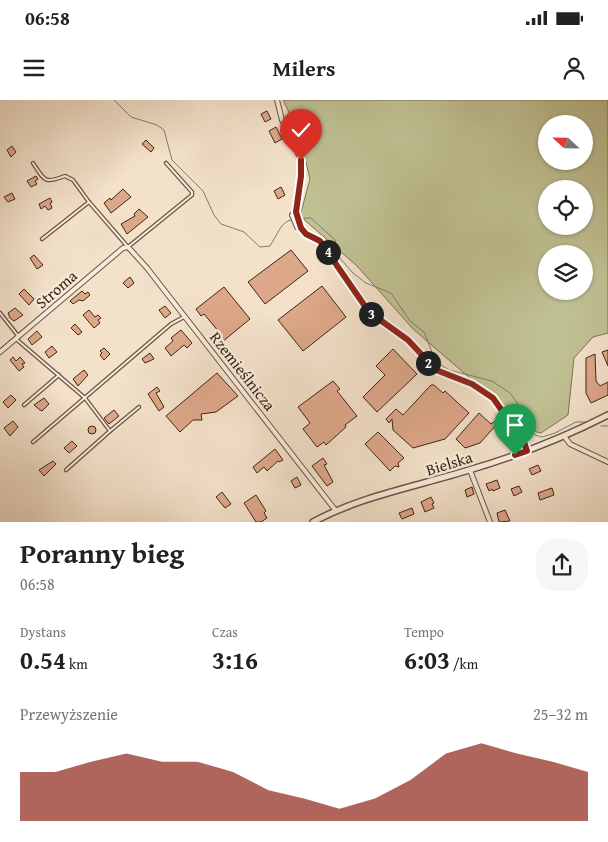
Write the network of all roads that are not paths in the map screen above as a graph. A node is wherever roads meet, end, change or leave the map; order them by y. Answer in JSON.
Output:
{"nodes":[{"id":1,"x":277,"y":100,"type":"edge"},
{"id":2,"x":33,"y":163,"type":"dead end"},
{"id":3,"x":166,"y":163,"type":"dead end"},
{"id":4,"x":89,"y":202,"type":"junction"},
{"id":5,"x":294,"y":214,"type":"junction"},
{"id":6,"x":301,"y":228,"type":"junction"},
{"id":7,"x":42,"y":239,"type":"dead end"},
{"id":8,"x":128,"y":247,"type":"junction"},
{"id":9,"x":0,"y":313,"type":"edge"},
{"id":10,"x":184,"y":317,"type":"junction"},
{"id":11,"x":17,"y":338,"type":"junction"},
{"id":12,"x":0,"y":352,"type":"edge"},
{"id":13,"x":59,"y":375,"type":"junction"},
{"id":14,"x":84,"y":398,"type":"junction"},
{"id":15,"x":24,"y":405,"type":"dead end"},
{"id":16,"x":139,"y":407,"type":"dead end"},
{"id":17,"x":608,"y":415,"type":"edge"},
{"id":18,"x":110,"y":431,"type":"junction"},
{"id":19,"x":564,"y":436,"type":"junction"},
{"id":20,"x":33,"y":442,"type":"dead end"},
{"id":21,"x":527,"y":451,"type":"junction"},
{"id":22,"x":608,"y":462,"type":"edge"},
{"id":23,"x":66,"y":470,"type":"dead end"},
{"id":24,"x":470,"y":470,"type":"junction"},
{"id":25,"x":336,"y":510,"type":"junction"},
{"id":26,"x":313,"y":522,"type":"edge"},
{"id":27,"x":490,"y":522,"type":"edge"}],
"edges":[{"from":1,"to":5,"type":"street"},
{"from":2,"to":4,"type":"lane"},
{"from":3,"to":8,"type":"lane"},
{"from":4,"to":7,"type":"lane"},
{"from":4,"to":8,"type":"lane"},
{"from":5,"to":6,"type":"street"},
{"from":5,"to":6,"type":"street"},
{"from":6,"to":21,"type":"street"},
{"from":8,"to":10,"type":"street","name":"Rzemieślnicza"},
{"from":8,"to":11,"type":"street","name":"Stroma"},
{"from":9,"to":11,"type":"lane"},
{"from":10,"to":14,"type":"lane"},
{"from":10,"to":25,"type":"street","name":"Rzemieślnicza"},
{"from":11,"to":12,"type":"street","name":"Stroma"},
{"from":11,"to":13,"type":"lane"},
{"from":13,"to":14,"type":"lane"},
{"from":13,"to":15,"type":"lane"},
{"from":14,"to":18,"type":"lane"},
{"from":14,"to":20,"type":"lane"},
{"from":16,"to":18,"type":"lane"},
{"from":17,"to":19,"type":"street","name":"Bielska"},
{"from":18,"to":23,"type":"lane"},
{"from":19,"to":21,"type":"street","name":"Bielska"},
{"from":19,"to":22,"type":"street"},
{"from":21,"to":24,"type":"street","name":"Bielska"},
{"from":24,"to":25,"type":"street","name":"Bielska"},
{"from":24,"to":27,"type":"street"},
{"from":25,"to":26,"type":"street","name":"Bielska"}]}
